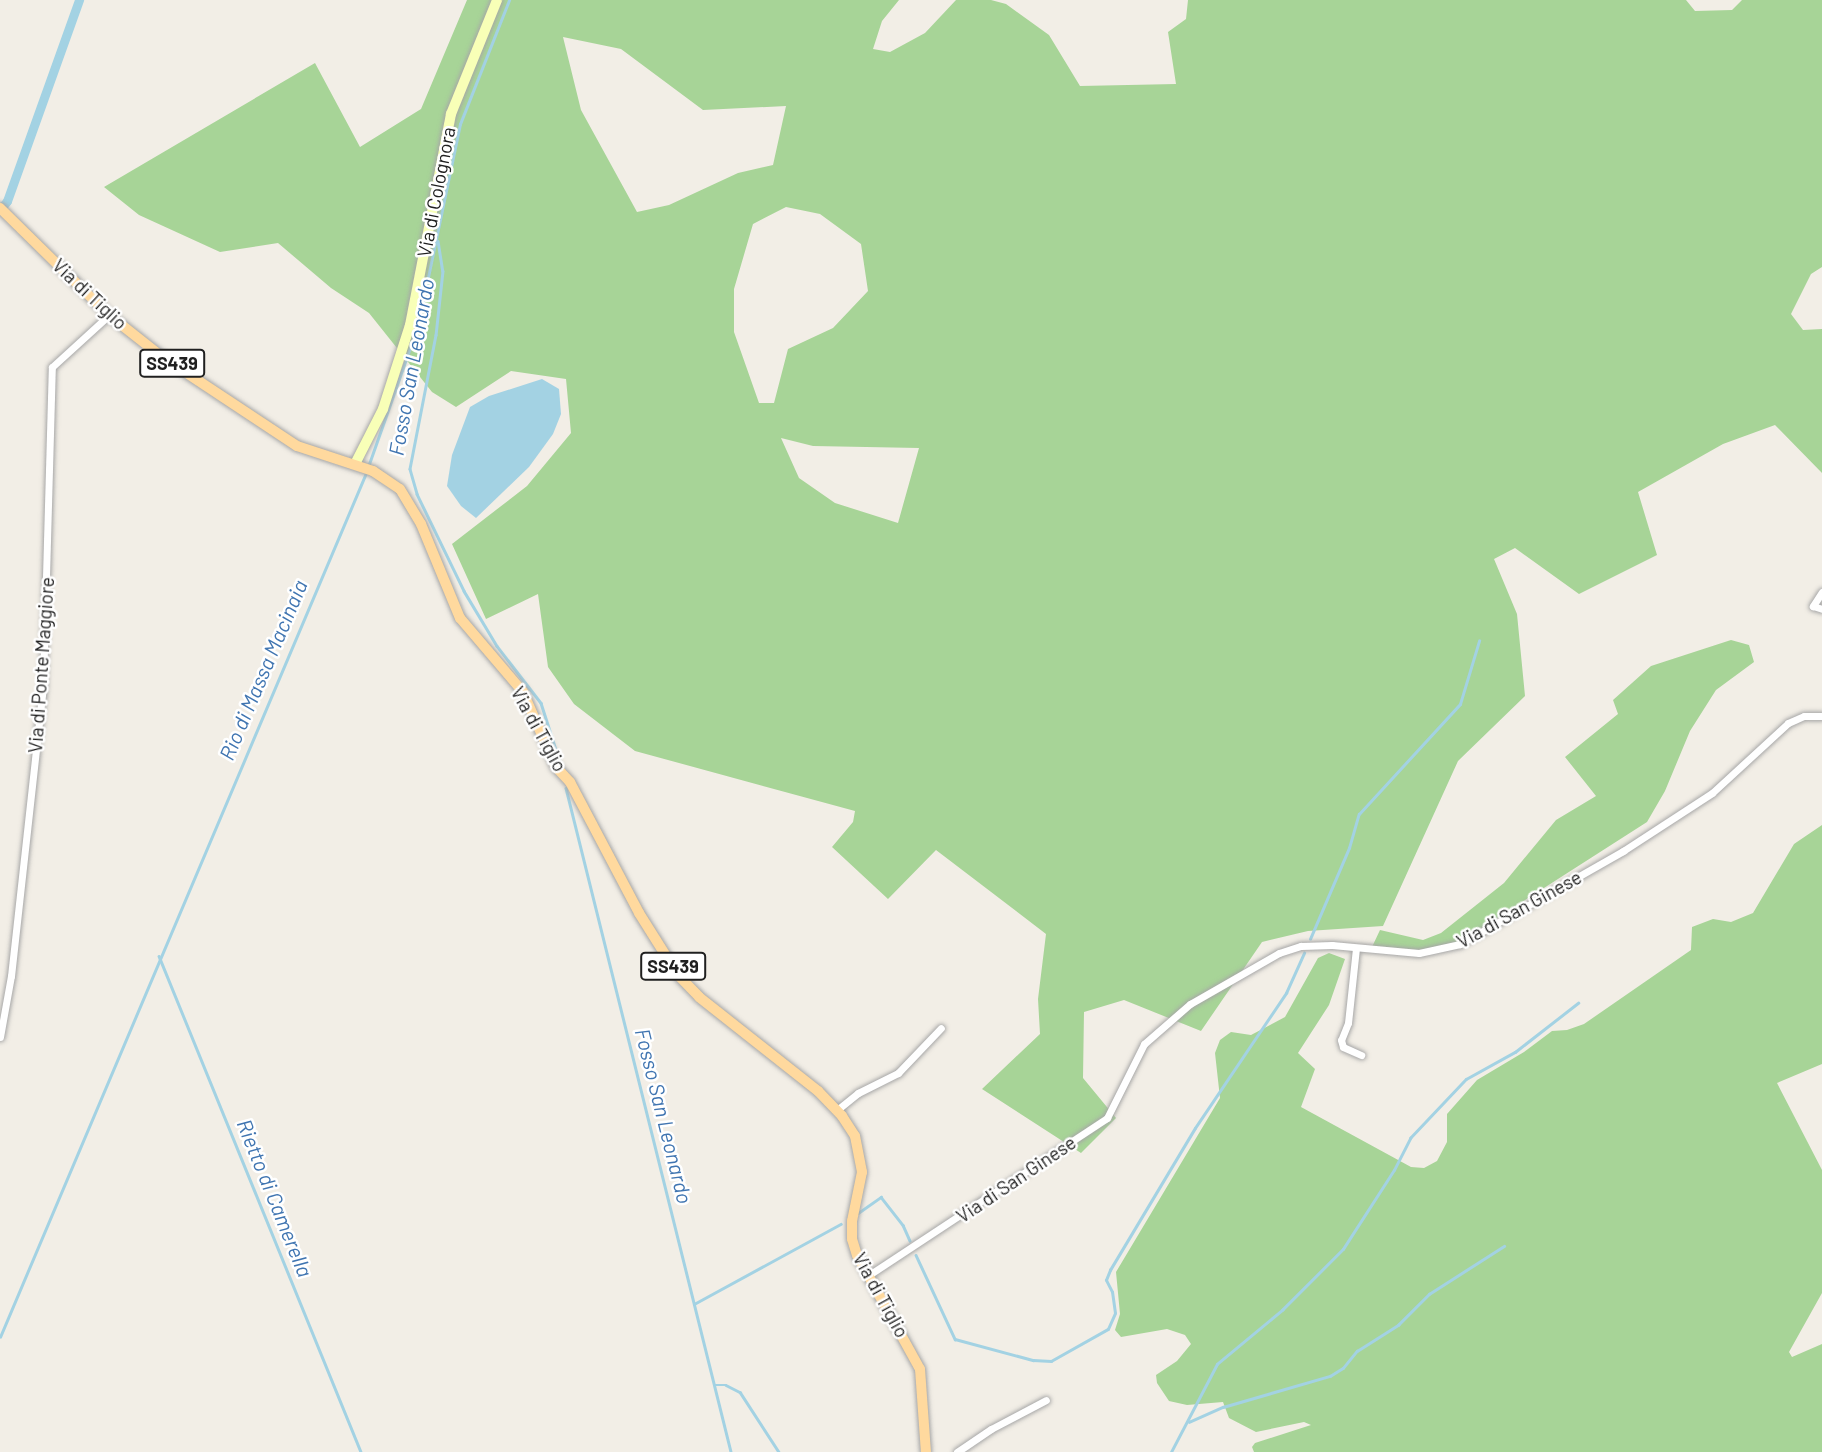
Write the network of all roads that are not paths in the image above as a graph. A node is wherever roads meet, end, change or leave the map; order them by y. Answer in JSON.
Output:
{"nodes":[{"id":1,"x":497,"y":0,"type":"edge"},
{"id":2,"x":0,"y":208,"type":"edge"},
{"id":3,"x":109,"y":315,"type":"junction"},
{"id":4,"x":358,"y":466,"type":"junction"},
{"id":5,"x":1822,"y":592,"type":"edge"},
{"id":6,"x":1822,"y":609,"type":"edge"},
{"id":7,"x":1822,"y":716,"type":"edge"},
{"id":8,"x":1356,"y":948,"type":"junction"},
{"id":9,"x":941,"y":1028,"type":"dead end"},
{"id":10,"x":0,"y":1037,"type":"edge"},
{"id":11,"x":1361,"y":1055,"type":"dead end"},
{"id":12,"x":836,"y":1110,"type":"junction"},
{"id":13,"x":869,"y":1275,"type":"junction"},
{"id":14,"x":1046,"y":1400,"type":"dead end"},
{"id":15,"x":926,"y":1452,"type":"edge"},
{"id":16,"x":957,"y":1452,"type":"edge"}],
"edges":[{"from":1,"to":4,"type":"street","name":"Via di Colognora"},
{"from":2,"to":3,"type":"main road","name":"Via di Tiglio","number":"SS439"},
{"from":3,"to":4,"type":"main road","name":"Via di Tiglio","number":"SS439"},
{"from":3,"to":10,"type":"street","name":"Via di Ponte Maggiore"},
{"from":4,"to":12,"type":"main road","name":"Via di Tiglio","number":"SS439"},
{"from":5,"to":6,"type":"street"},
{"from":7,"to":8,"type":"street","name":"Via di San Ginese"},
{"from":8,"to":11,"type":"street"},
{"from":8,"to":13,"type":"street","name":"Via di San Ginese"},
{"from":9,"to":12,"type":"street"},
{"from":12,"to":13,"type":"main road","name":"Via di Tiglio","number":"SS439"},
{"from":13,"to":15,"type":"main road","name":"Via di Tiglio","number":"SS439"},
{"from":14,"to":16,"type":"street"}]}
